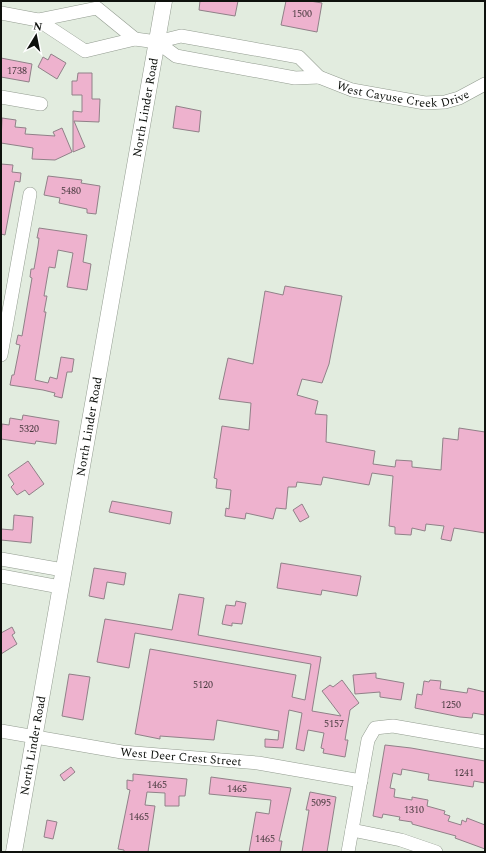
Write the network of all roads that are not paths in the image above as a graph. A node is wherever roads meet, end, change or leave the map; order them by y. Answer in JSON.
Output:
{"nodes":[{"id":1,"x":164,"y":1,"type":"edge"},
{"id":2,"x":1,"y":13,"type":"edge"},
{"id":3,"x":38,"y":20,"type":"junction"},
{"id":4,"x":135,"y":39,"type":"junction"},
{"id":5,"x":157,"y":42,"type":"junction"},
{"id":6,"x":319,"y":77,"type":"junction"},
{"id":7,"x":485,"y":84,"type":"edge"},
{"id":8,"x":1,"y":97,"type":"edge"},
{"id":9,"x":41,"y":104,"type":"dead end"},
{"id":10,"x":30,"y":194,"type":"dead end"},
{"id":11,"x":4,"y":310,"type":"edge"},
{"id":12,"x":1,"y":355,"type":"edge"},
{"id":13,"x":1,"y":559,"type":"edge"},
{"id":14,"x":63,"y":570,"type":"junction"},
{"id":15,"x":1,"y":576,"type":"edge"},
{"id":16,"x":60,"y":587,"type":"junction"},
{"id":17,"x":1,"y":731,"type":"edge"},
{"id":18,"x":34,"y":737,"type":"junction"},
{"id":19,"x":485,"y":742,"type":"edge"},
{"id":20,"x":361,"y":781,"type":"junction"},
{"id":21,"x":352,"y":830,"type":"junction"},
{"id":22,"x":14,"y":852,"type":"edge"},
{"id":23,"x":348,"y":852,"type":"edge"},
{"id":24,"x":436,"y":852,"type":"edge"}],
"edges":[{"from":1,"to":5,"type":"main road","name":"North Linder Road"},
{"from":2,"to":3,"type":"street","name":"West Cayuse Creek Drive"},
{"from":3,"to":4,"type":"street","name":"West Cayuse Creek Drive"},
{"from":3,"to":4,"type":"street","name":"West Cayuse Creek Drive"},
{"from":4,"to":5,"type":"street","name":"West Cayuse Creek Drive"},
{"from":5,"to":6,"type":"street","name":"West Cayuse Creek Drive"},
{"from":5,"to":6,"type":"street","name":"West Cayuse Creek Drive"},
{"from":5,"to":14,"type":"main road","name":"North Linder Road"},
{"from":6,"to":7,"type":"street","name":"West Cayuse Creek Drive"},
{"from":8,"to":9,"type":"street"},
{"from":10,"to":11,"type":"street"},
{"from":11,"to":12,"type":"street"},
{"from":13,"to":14,"type":"street"},
{"from":14,"to":16,"type":"main road","name":"North Linder Road"},
{"from":15,"to":16,"type":"street"},
{"from":16,"to":18,"type":"main road","name":"North Linder Road"},
{"from":17,"to":18,"type":"street","name":"West Deer Crest Street"},
{"from":18,"to":20,"type":"street","name":"West Deer Crest Street"},
{"from":18,"to":22,"type":"main road","name":"North Linder Road"},
{"from":19,"to":20,"type":"street"},
{"from":20,"to":21,"type":"street"},
{"from":21,"to":23,"type":"street"},
{"from":21,"to":24,"type":"street"}]}
